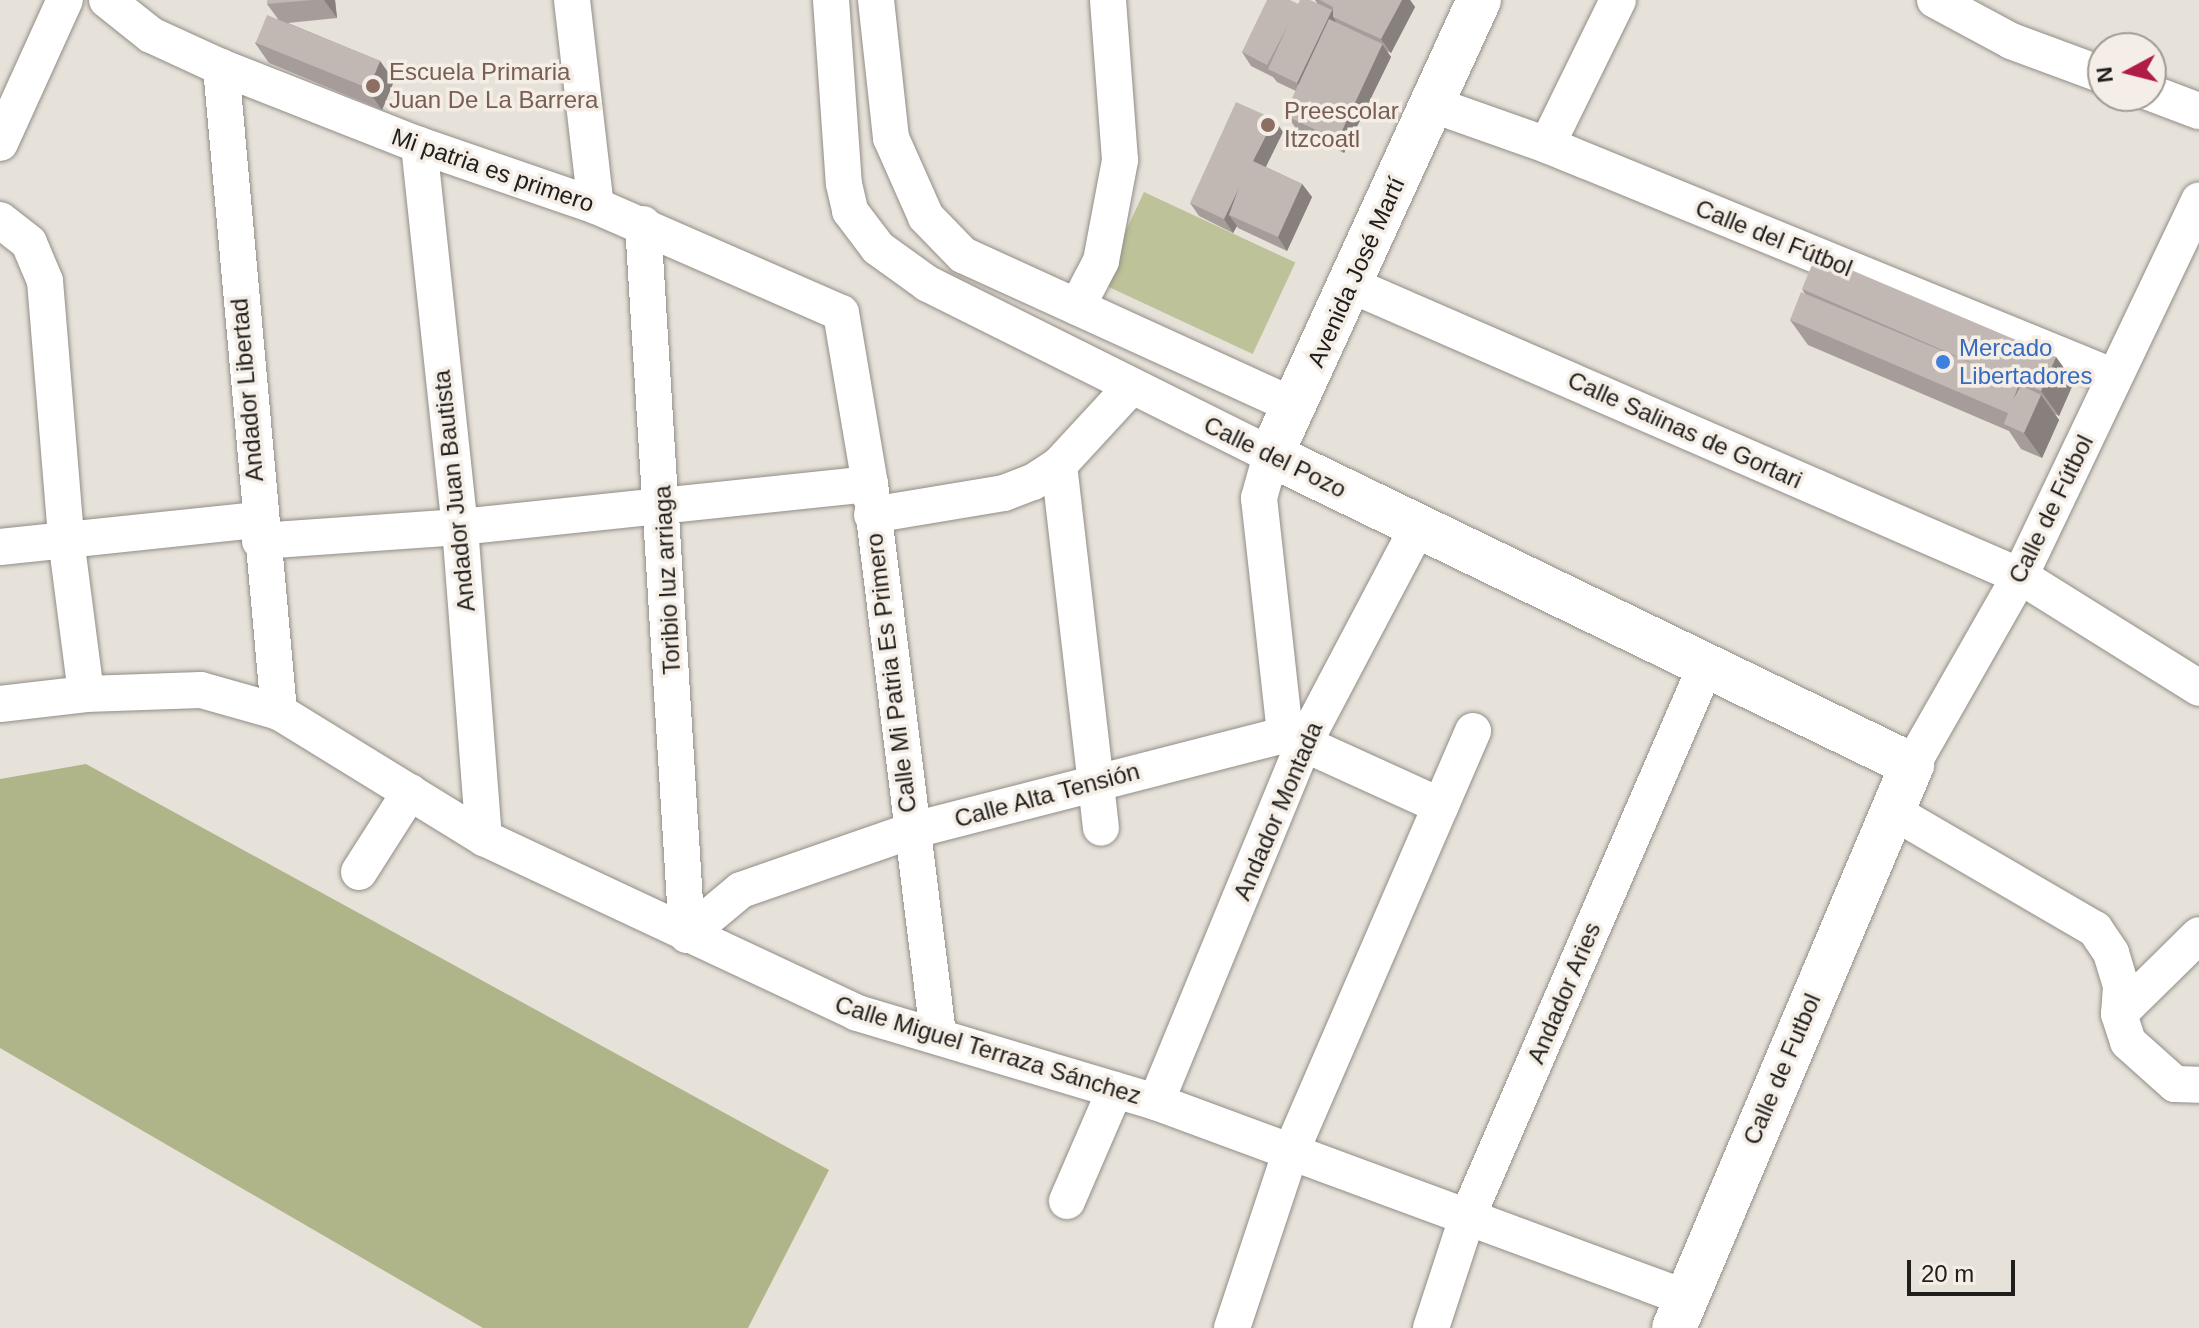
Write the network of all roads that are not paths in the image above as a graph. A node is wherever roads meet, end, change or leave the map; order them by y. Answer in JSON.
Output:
{"nodes":[{"id":1,"x":65,"y":0,"type":"edge"},
{"id":2,"x":107,"y":0,"type":"edge"},
{"id":3,"x":572,"y":0,"type":"edge"},
{"id":4,"x":831,"y":0,"type":"edge"},
{"id":5,"x":876,"y":0,"type":"edge"},
{"id":6,"x":1108,"y":0,"type":"edge"},
{"id":7,"x":1479,"y":0,"type":"edge"},
{"id":8,"x":1618,"y":0,"type":"edge"},
{"id":9,"x":1935,"y":0,"type":"edge"},
{"id":10,"x":221,"y":67,"type":"junction"},
{"id":11,"x":2087,"y":69,"type":"edge"},
{"id":12,"x":2167,"y":99,"type":"edge"},
{"id":13,"x":1431,"y":104,"type":"junction"},
{"id":14,"x":2199,"y":111,"type":"edge"},
{"id":15,"x":0,"y":143,"type":"edge"},
{"id":16,"x":419,"y":145,"type":"junction"},
{"id":17,"x":1547,"y":145,"type":"junction"},
{"id":18,"x":2199,"y":201,"type":"edge"},
{"id":19,"x":596,"y":206,"type":"junction"},
{"id":20,"x":0,"y":220,"type":"edge"},
{"id":21,"x":643,"y":224,"type":"junction"},
{"id":22,"x":1351,"y":285,"type":"junction"},
{"id":23,"x":1077,"y":307,"type":"junction"},
{"id":24,"x":841,"y":313,"type":"joint"},
{"id":25,"x":2114,"y":377,"type":"junction"},
{"id":26,"x":1130,"y":388,"type":"junction"},
{"id":27,"x":1296,"y":407,"type":"junction"},
{"id":28,"x":1271,"y":455,"type":"junction"},
{"id":29,"x":1059,"y":465,"type":"junction"},
{"id":30,"x":871,"y":499,"type":"junction"},
{"id":31,"x":663,"y":507,"type":"junction"},
{"id":32,"x":460,"y":527,"type":"junction"},
{"id":33,"x":1418,"y":527,"type":"junction"},
{"id":34,"x":259,"y":530,"type":"junction"},
{"id":35,"x":66,"y":539,"type":"junction"},
{"id":36,"x":0,"y":547,"type":"edge"},
{"id":37,"x":2020,"y":576,"type":"junction"},
{"id":38,"x":1707,"y":663,"type":"junction"},
{"id":39,"x":2199,"y":688,"type":"edge"},
{"id":40,"x":86,"y":694,"type":"junction"},
{"id":41,"x":0,"y":704,"type":"edge"},
{"id":42,"x":279,"y":712,"type":"junction"},
{"id":43,"x":1473,"y":731,"type":"dead end"},
{"id":44,"x":1294,"y":740,"type":"junction"},
{"id":45,"x":1912,"y":765,"type":"junction"},
{"id":46,"x":1096,"y":781,"type":"junction"},
{"id":47,"x":410,"y":792,"type":"junction"},
{"id":48,"x":1441,"y":806,"type":"junction"},
{"id":49,"x":1892,"y":811,"type":"junction"},
{"id":50,"x":1101,"y":828,"type":"dead end"},
{"id":51,"x":910,"y":831,"type":"junction"},
{"id":52,"x":484,"y":838,"type":"junction"},
{"id":53,"x":359,"y":872,"type":"dead end"},
{"id":54,"x":687,"y":935,"type":"junction"},
{"id":55,"x":2199,"y":935,"type":"edge"},
{"id":56,"x":2119,"y":1014,"type":"junction"},
{"id":57,"x":938,"y":1034,"type":"junction"},
{"id":58,"x":2191,"y":1077,"type":"edge"},
{"id":59,"x":1115,"y":1090,"type":"junction"},
{"id":60,"x":1156,"y":1102,"type":"junction"},
{"id":61,"x":1290,"y":1154,"type":"junction"},
{"id":62,"x":1067,"y":1201,"type":"dead end"},
{"id":63,"x":1467,"y":1218,"type":"junction"},
{"id":64,"x":1680,"y":1313,"type":"edge"},
{"id":65,"x":1232,"y":1328,"type":"edge"},
{"id":66,"x":1431,"y":1328,"type":"edge"}],
"edges":[{"from":1,"to":15,"type":"street"},
{"from":2,"to":10,"type":"street","name":"Mi patria es primero"},
{"from":3,"to":19,"type":"street"},
{"from":4,"to":26,"type":"street","name":"Calle del Pozo"},
{"from":5,"to":23,"type":"street"},
{"from":6,"to":23,"type":"street"},
{"from":7,"to":13,"type":"main road","name":"Avenida José Martí"},
{"from":8,"to":17,"type":"street"},
{"from":9,"to":11,"type":"street"},
{"from":10,"to":16,"type":"street","name":"Mi patria es primero"},
{"from":10,"to":34,"type":"street","name":"Andador Libertad"},
{"from":12,"to":14,"type":"street"},
{"from":13,"to":17,"type":"street","name":"Calle del Fútbol"},
{"from":13,"to":22,"type":"main road","name":"Avenida José Martí"},
{"from":16,"to":19,"type":"street","name":"Mi patria es primero"},
{"from":16,"to":32,"type":"street","name":"Andador Juan Bautista"},
{"from":17,"to":25,"type":"street","name":"Calle del Fútbol"},
{"from":18,"to":25,"type":"street","name":"Calle de Fútbol"},
{"from":19,"to":21,"type":"street","name":"Mi patria es primero"},
{"from":20,"to":35,"type":"street"},
{"from":21,"to":24,"type":"street","name":"Mi patria es primero"},
{"from":21,"to":31,"type":"street","name":"Toribio luz arriaga"},
{"from":22,"to":27,"type":"main road","name":"Avenida José Martí"},
{"from":22,"to":37,"type":"street","name":"Calle Salinas de Gortari"},
{"from":23,"to":27,"type":"street"},
{"from":24,"to":30,"type":"street","name":"Calle Mi Patria Es Primero"},
{"from":25,"to":37,"type":"street","name":"Calle de Fútbol"},
{"from":26,"to":28,"type":"street","name":"Calle del Pozo"},
{"from":26,"to":29,"type":"street"},
{"from":27,"to":28,"type":"main road","name":"Avenida José Martí"},
{"from":28,"to":33,"type":"main road","name":"Calle del Pozo"},
{"from":28,"to":44,"type":"street"},
{"from":29,"to":30,"type":"street"},
{"from":29,"to":46,"type":"street"},
{"from":30,"to":31,"type":"street"},
{"from":30,"to":51,"type":"street","name":"Calle Mi Patria Es Primero"},
{"from":31,"to":32,"type":"street"},
{"from":31,"to":54,"type":"street","name":"Toribio luz arriaga"},
{"from":32,"to":34,"type":"street"},
{"from":32,"to":52,"type":"street","name":"Andador Juan Bautista"},
{"from":33,"to":38,"type":"main road","name":"Calle del Pozo"},
{"from":33,"to":44,"type":"street","name":"Andador Montada"},
{"from":34,"to":35,"type":"street"},
{"from":34,"to":42,"type":"street","name":"Andador Libertad"},
{"from":35,"to":36,"type":"street"},
{"from":35,"to":40,"type":"street"},
{"from":37,"to":39,"type":"street","name":"Calle Salinas de Gortari"},
{"from":37,"to":45,"type":"street","name":"Calle de Fútbol"},
{"from":38,"to":45,"type":"main road","name":"Calle del Pozo"},
{"from":38,"to":63,"type":"street","name":"Andador Aries"},
{"from":40,"to":41,"type":"street","name":"Calle Miguel Terraza Sánchez"},
{"from":40,"to":42,"type":"street","name":"Calle Miguel Terraza Sánchez"},
{"from":42,"to":47,"type":"street","name":"Calle Miguel Terraza Sánchez"},
{"from":43,"to":48,"type":"street"},
{"from":44,"to":46,"type":"street","name":"Calle Alta Tensión"},
{"from":44,"to":48,"type":"street"},
{"from":44,"to":60,"type":"street","name":"Andador Montada"},
{"from":45,"to":49,"type":"main road","name":"Calle de Fútbol"},
{"from":46,"to":50,"type":"street"},
{"from":46,"to":51,"type":"street","name":"Calle Alta Tensión"},
{"from":47,"to":52,"type":"street","name":"Calle Miguel Terraza Sánchez"},
{"from":47,"to":53,"type":"street"},
{"from":48,"to":61,"type":"street"},
{"from":49,"to":56,"type":"street"},
{"from":49,"to":64,"type":"main road","name":"Calle de Futbol"},
{"from":51,"to":54,"type":"street","name":"Calle Alta Tensión"},
{"from":51,"to":57,"type":"street","name":"Calle Mi Patria Es Primero"},
{"from":52,"to":54,"type":"street","name":"Calle Miguel Terraza Sánchez"},
{"from":54,"to":57,"type":"street","name":"Calle Miguel Terraza Sánchez"},
{"from":55,"to":56,"type":"street"},
{"from":56,"to":58,"type":"street"},
{"from":57,"to":59,"type":"street","name":"Calle Miguel Terraza Sánchez"},
{"from":59,"to":60,"type":"street","name":"Calle Miguel Terraza Sánchez"},
{"from":59,"to":62,"type":"street"},
{"from":60,"to":61,"type":"street","name":"Calle Miguel Terraza Sánchez"},
{"from":61,"to":63,"type":"street","name":"Calle Miguel Terraza Sánchez"},
{"from":61,"to":65,"type":"street"},
{"from":63,"to":64,"type":"street","name":"Calle Miguel Terraza Sánchez"},
{"from":63,"to":66,"type":"street","name":"Andador Aries"}]}
